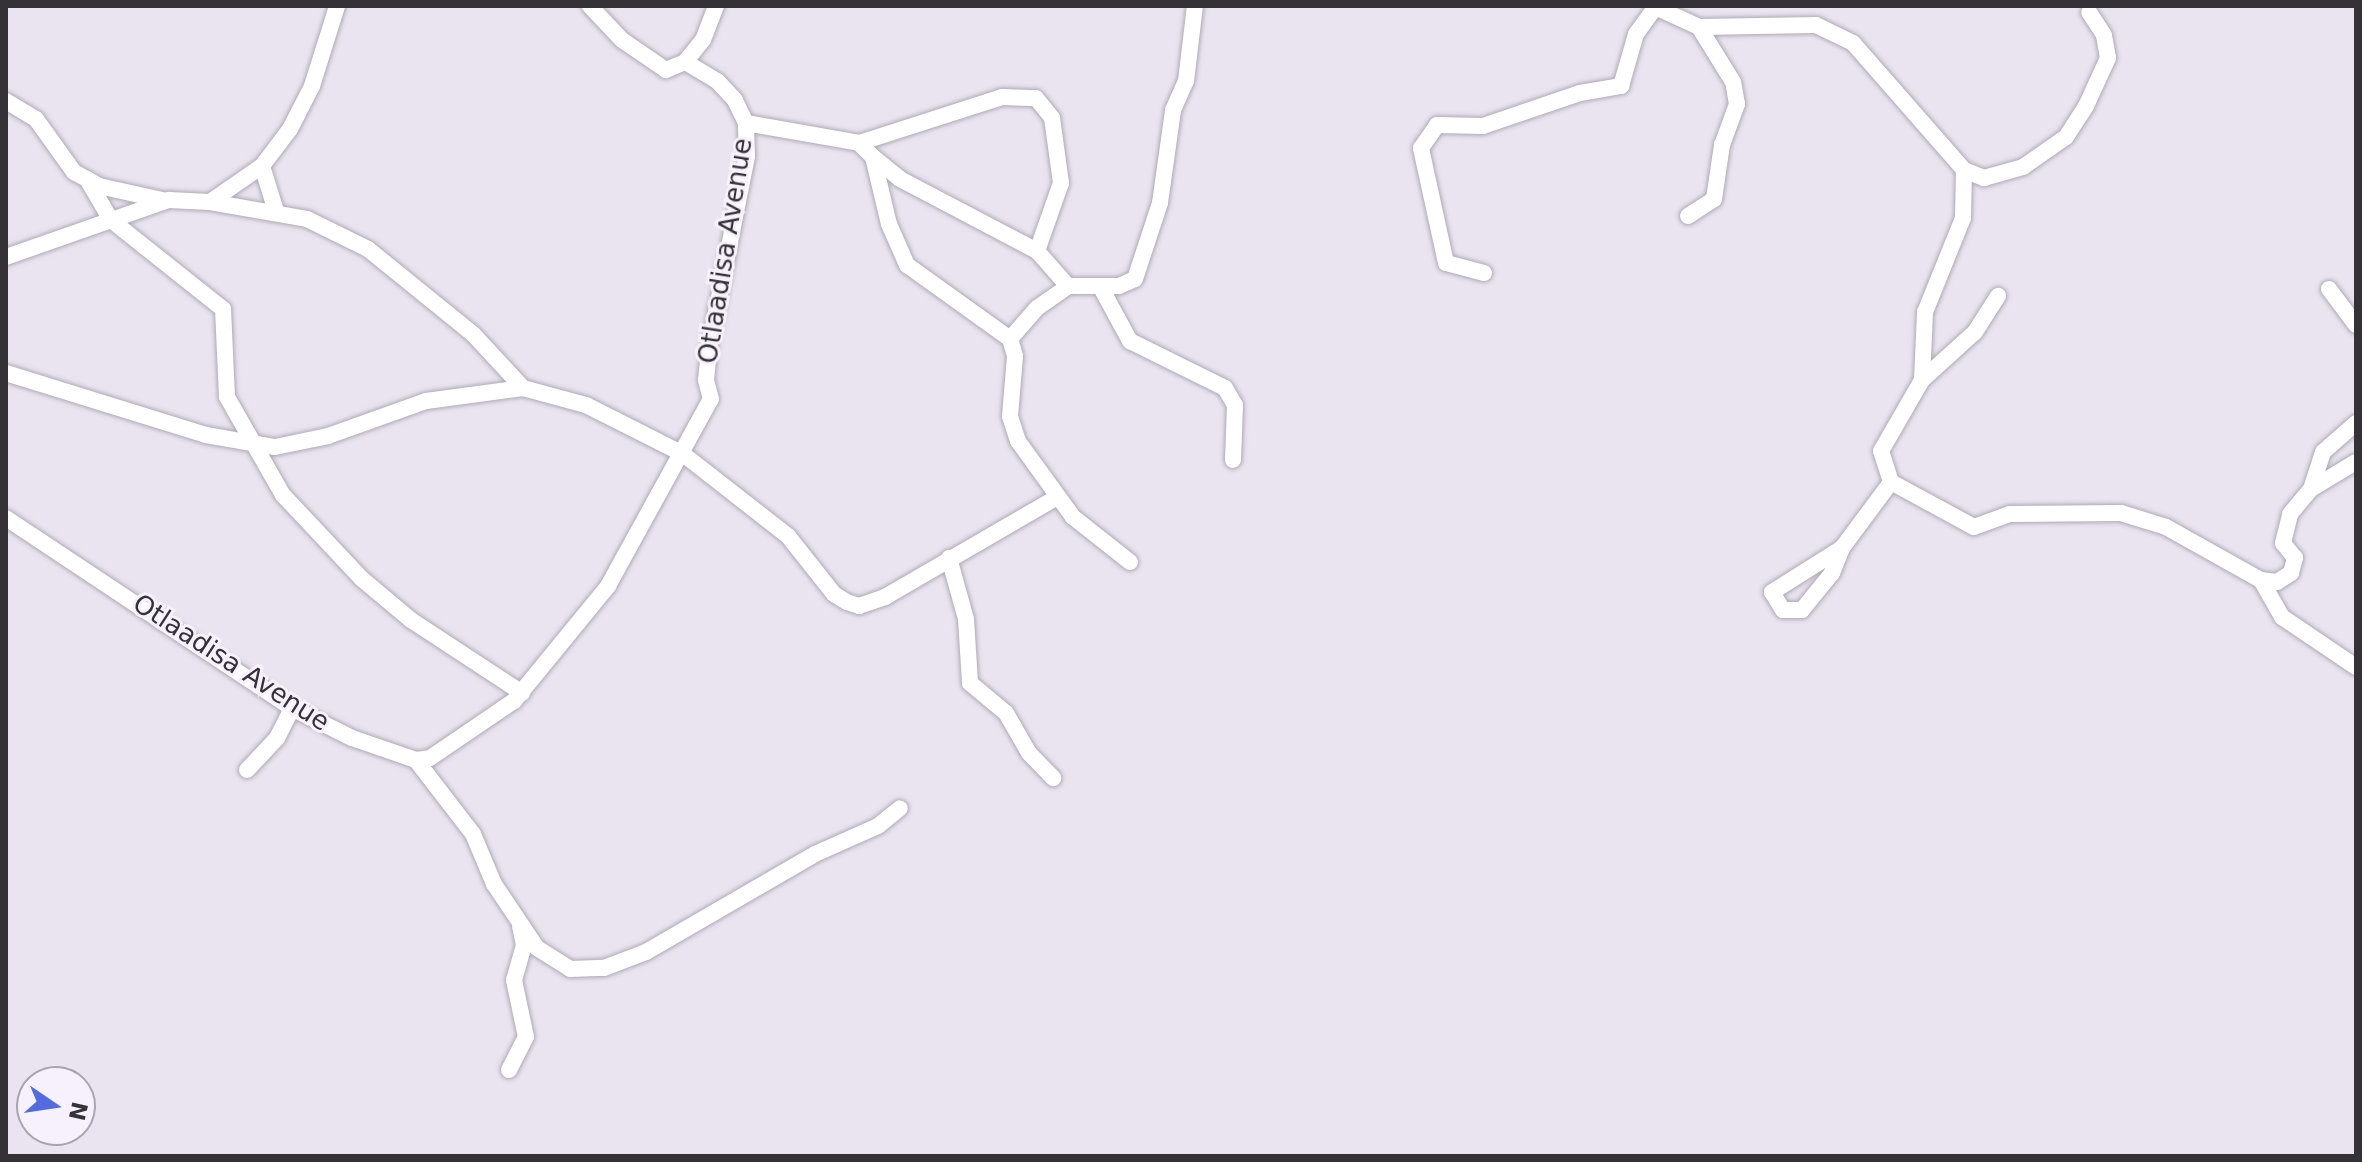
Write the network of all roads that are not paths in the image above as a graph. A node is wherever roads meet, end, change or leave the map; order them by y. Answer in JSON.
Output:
{"nodes":[{"id":1,"x":337,"y":6,"type":"edge"},
{"id":2,"x":590,"y":6,"type":"edge"},
{"id":3,"x":716,"y":6,"type":"edge"},
{"id":4,"x":1195,"y":6,"type":"edge"},
{"id":5,"x":1654,"y":8,"type":"edge"},
{"id":6,"x":2089,"y":12,"type":"dead end"},
{"id":7,"x":1699,"y":27,"type":"junction"},
{"id":8,"x":685,"y":62,"type":"junction"},
{"id":9,"x":6,"y":101,"type":"edge"},
{"id":10,"x":746,"y":123,"type":"junction"},
{"id":11,"x":859,"y":143,"type":"junction"},
{"id":12,"x":873,"y":157,"type":"junction"},
{"id":13,"x":262,"y":166,"type":"junction"},
{"id":14,"x":1964,"y":170,"type":"junction"},
{"id":15,"x":87,"y":179,"type":"junction"},
{"id":16,"x":169,"y":200,"type":"junction"},
{"id":17,"x":210,"y":202,"type":"junction"},
{"id":18,"x":276,"y":211,"type":"junction"},
{"id":19,"x":1688,"y":216,"type":"dead end"},
{"id":20,"x":111,"y":220,"type":"junction"},
{"id":21,"x":1037,"y":251,"type":"junction"},
{"id":22,"x":6,"y":257,"type":"edge"},
{"id":23,"x":1484,"y":273,"type":"dead end"},
{"id":24,"x":1068,"y":286,"type":"junction"},
{"id":25,"x":1100,"y":286,"type":"junction"},
{"id":26,"x":2329,"y":289,"type":"dead end"},
{"id":27,"x":1998,"y":296,"type":"dead end"},
{"id":28,"x":2356,"y":325,"type":"edge"},
{"id":29,"x":1010,"y":339,"type":"junction"},
{"id":30,"x":6,"y":373,"type":"edge"},
{"id":31,"x":1922,"y":380,"type":"junction"},
{"id":32,"x":523,"y":388,"type":"junction"},
{"id":33,"x":2356,"y":423,"type":"edge"},
{"id":34,"x":254,"y":445,"type":"junction"},
{"id":35,"x":683,"y":454,"type":"junction"},
{"id":36,"x":1233,"y":460,"type":"dead end"},
{"id":37,"x":2356,"y":462,"type":"edge"},
{"id":38,"x":1891,"y":482,"type":"junction"},
{"id":39,"x":2311,"y":489,"type":"junction"},
{"id":40,"x":1056,"y":498,"type":"junction"},
{"id":41,"x":6,"y":518,"type":"edge"},
{"id":42,"x":1842,"y":548,"type":"dead end"},
{"id":43,"x":949,"y":558,"type":"junction"},
{"id":44,"x":1130,"y":562,"type":"dead end"},
{"id":45,"x":2261,"y":580,"type":"junction"},
{"id":46,"x":2356,"y":667,"type":"edge"},
{"id":47,"x":522,"y":693,"type":"junction"},
{"id":48,"x":292,"y":708,"type":"junction"},
{"id":49,"x":416,"y":760,"type":"junction"},
{"id":50,"x":247,"y":770,"type":"dead end"},
{"id":51,"x":1053,"y":778,"type":"dead end"},
{"id":52,"x":900,"y":808,"type":"dead end"},
{"id":53,"x":520,"y":924,"type":"junction"},
{"id":54,"x":509,"y":1070,"type":"dead end"}],
"edges":[{"from":1,"to":13,"type":"street"},
{"from":2,"to":8,"type":"street","name":"Otlaadisa Avenue"},
{"from":3,"to":8,"type":"street"},
{"from":4,"to":25,"type":"street"},
{"from":5,"to":7,"type":"street"},
{"from":5,"to":23,"type":"street"},
{"from":6,"to":14,"type":"street"},
{"from":7,"to":14,"type":"street"},
{"from":7,"to":19,"type":"street"},
{"from":8,"to":10,"type":"street","name":"Otlaadisa Avenue"},
{"from":9,"to":15,"type":"street"},
{"from":10,"to":11,"type":"street"},
{"from":10,"to":35,"type":"street","name":"Otlaadisa Avenue"},
{"from":11,"to":12,"type":"street"},
{"from":11,"to":21,"type":"street"},
{"from":12,"to":21,"type":"street"},
{"from":12,"to":29,"type":"street"},
{"from":13,"to":17,"type":"street"},
{"from":13,"to":18,"type":"street"},
{"from":14,"to":31,"type":"street"},
{"from":15,"to":16,"type":"street"},
{"from":15,"to":20,"type":"street"},
{"from":16,"to":17,"type":"street"},
{"from":16,"to":20,"type":"street"},
{"from":17,"to":18,"type":"street"},
{"from":18,"to":32,"type":"street"},
{"from":20,"to":22,"type":"street"},
{"from":20,"to":34,"type":"street"},
{"from":21,"to":24,"type":"street"},
{"from":24,"to":25,"type":"street"},
{"from":24,"to":29,"type":"street"},
{"from":25,"to":36,"type":"street"},
{"from":26,"to":28,"type":"street"},
{"from":27,"to":31,"type":"street"},
{"from":29,"to":40,"type":"street"},
{"from":30,"to":34,"type":"street"},
{"from":31,"to":38,"type":"street"},
{"from":32,"to":34,"type":"street"},
{"from":32,"to":35,"type":"street"},
{"from":33,"to":39,"type":"street"},
{"from":34,"to":47,"type":"street"},
{"from":35,"to":43,"type":"street"},
{"from":35,"to":47,"type":"street","name":"Otlaadisa Avenue"},
{"from":37,"to":39,"type":"street"},
{"from":38,"to":42,"type":"street"},
{"from":38,"to":45,"type":"street"},
{"from":39,"to":45,"type":"street"},
{"from":40,"to":43,"type":"street"},
{"from":40,"to":44,"type":"street"},
{"from":41,"to":48,"type":"street","name":"Otlaadisa Avenue"},
{"from":43,"to":51,"type":"street"},
{"from":45,"to":46,"type":"street"},
{"from":47,"to":49,"type":"street","name":"Otlaadisa Avenue"},
{"from":48,"to":49,"type":"street","name":"Otlaadisa Avenue"},
{"from":48,"to":50,"type":"street"},
{"from":49,"to":53,"type":"street"},
{"from":52,"to":53,"type":"street"},
{"from":53,"to":54,"type":"street"}]}
